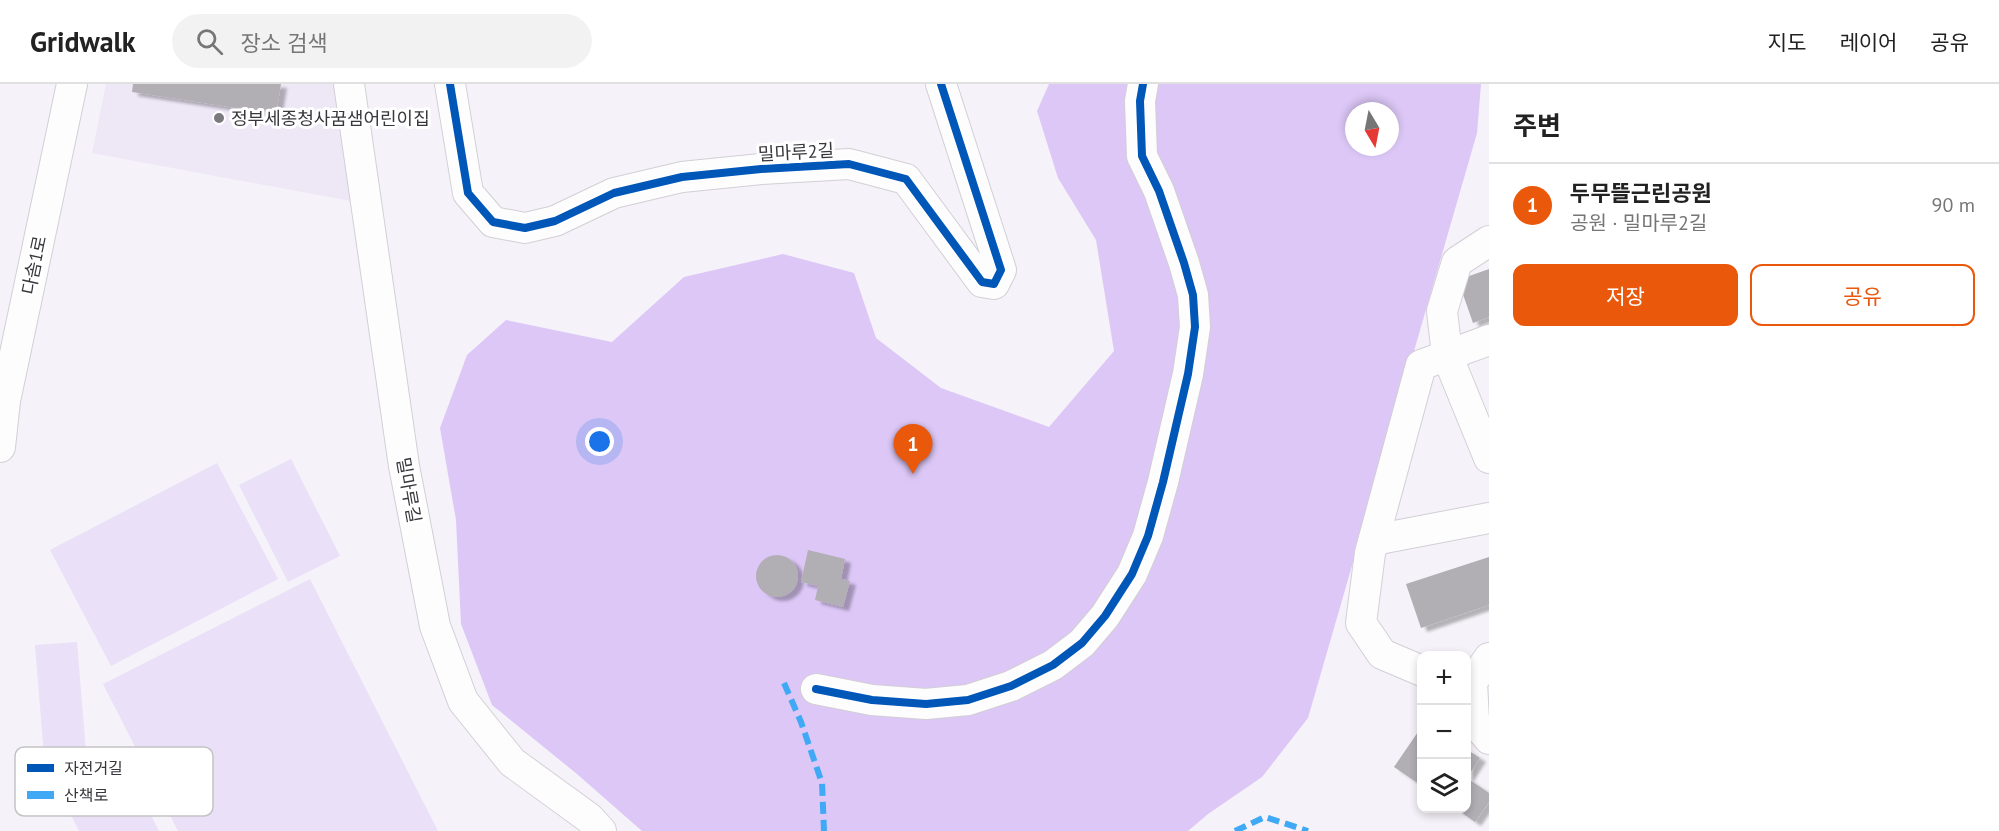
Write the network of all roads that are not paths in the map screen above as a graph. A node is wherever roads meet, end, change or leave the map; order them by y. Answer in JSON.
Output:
{"nodes":[{"id":1,"x":72,"y":84,"type":"edge"},
{"id":2,"x":349,"y":84,"type":"edge"},
{"id":3,"x":450,"y":84,"type":"edge"},
{"id":4,"x":941,"y":84,"type":"edge"},
{"id":5,"x":1143,"y":84,"type":"edge"},
{"id":6,"x":1489,"y":241,"type":"edge"},
{"id":7,"x":1489,"y":340,"type":"edge"},
{"id":8,"x":1447,"y":355,"type":"junction"},
{"id":9,"x":0,"y":447,"type":"edge"},
{"id":10,"x":1489,"y":458,"type":"edge"},
{"id":11,"x":1489,"y":518,"type":"edge"},
{"id":12,"x":1374,"y":540,"type":"junction"},
{"id":13,"x":1489,"y":658,"type":"edge"},
{"id":14,"x":1417,"y":669,"type":"edge"},
{"id":15,"x":1471,"y":685,"type":"edge"},
{"id":16,"x":816,"y":689,"type":"dead end"},
{"id":17,"x":1471,"y":703,"type":"edge"},
{"id":18,"x":1489,"y":739,"type":"edge"},
{"id":19,"x":601,"y":831,"type":"edge"}],
"edges":[{"from":1,"to":9,"type":"street","name":"다솜1로"},
{"from":2,"to":19,"type":"street","name":"밀마루길"},
{"from":3,"to":4,"type":"street","name":"밀마루2길"},
{"from":5,"to":16,"type":"street"},
{"from":6,"to":8,"type":"street"},
{"from":7,"to":8,"type":"street"},
{"from":8,"to":10,"type":"street"},
{"from":8,"to":12,"type":"street"},
{"from":11,"to":12,"type":"street"},
{"from":12,"to":14,"type":"street"},
{"from":13,"to":15,"type":"street"},
{"from":17,"to":18,"type":"street"}]}
